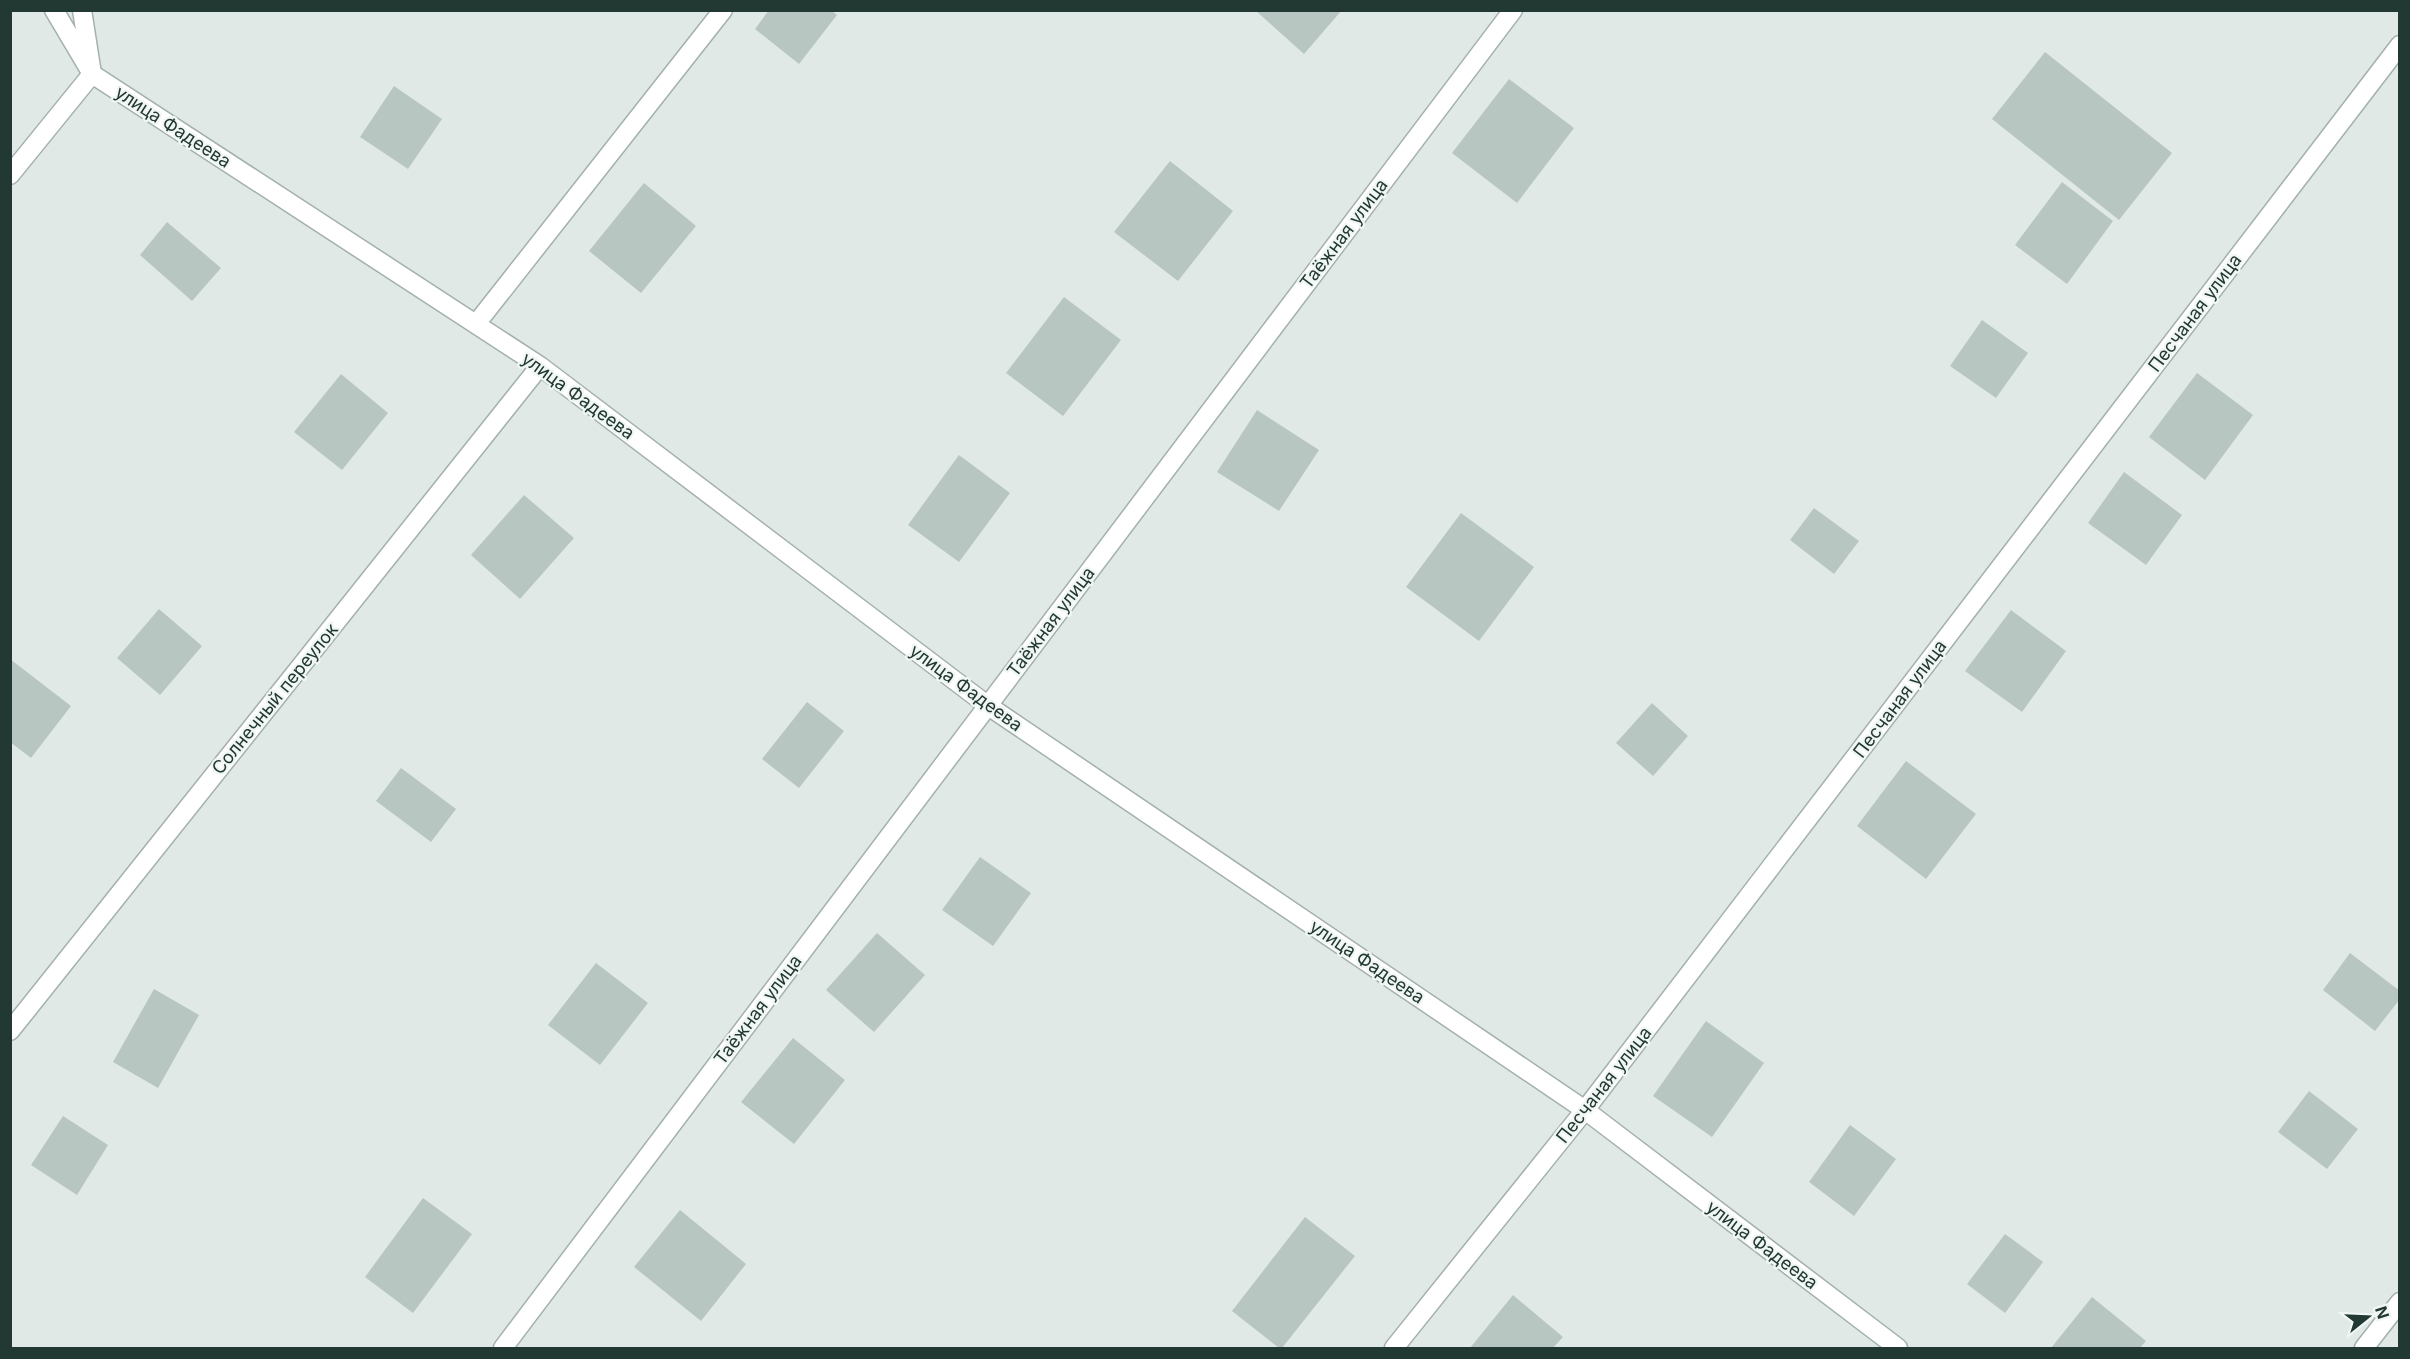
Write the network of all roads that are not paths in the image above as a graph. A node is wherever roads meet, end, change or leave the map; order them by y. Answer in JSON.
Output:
{"nodes":[{"id":1,"x":54,"y":10,"type":"edge"},
{"id":2,"x":82,"y":10,"type":"edge"},
{"id":3,"x":723,"y":10,"type":"edge"},
{"id":4,"x":1513,"y":10,"type":"edge"},
{"id":5,"x":2400,"y":45,"type":"edge"},
{"id":6,"x":92,"y":74,"type":"junction"},
{"id":7,"x":10,"y":175,"type":"edge"},
{"id":8,"x":476,"y":324,"type":"junction"},
{"id":9,"x":540,"y":366,"type":"junction"},
{"id":10,"x":987,"y":705,"type":"junction"},
{"id":11,"x":10,"y":1031,"type":"edge"},
{"id":12,"x":1586,"y":1110,"type":"junction"},
{"id":13,"x":2400,"y":1302,"type":"edge"},
{"id":14,"x":503,"y":1348,"type":"edge"},
{"id":15,"x":1394,"y":1348,"type":"edge"},
{"id":16,"x":1898,"y":1348,"type":"edge"},
{"id":17,"x":2364,"y":1348,"type":"edge"}],
"edges":[{"from":1,"to":6,"type":"street","name":"улица Фадеева"},
{"from":2,"to":6,"type":"street"},
{"from":3,"to":8,"type":"street"},
{"from":4,"to":10,"type":"street","name":"Таёжная улица"},
{"from":5,"to":12,"type":"street","name":"Песчаная улица"},
{"from":6,"to":7,"type":"street"},
{"from":6,"to":8,"type":"street","name":"улица Фадеева"},
{"from":8,"to":9,"type":"street","name":"улица Фадеева"},
{"from":9,"to":10,"type":"street","name":"улица Фадеева"},
{"from":9,"to":11,"type":"street","name":"Солнечный переулок"},
{"from":10,"to":12,"type":"street","name":"улица Фадеева"},
{"from":10,"to":14,"type":"street","name":"Таёжная улица"},
{"from":12,"to":15,"type":"street","name":"Песчаная улица"},
{"from":12,"to":16,"type":"street","name":"улица Фадеева"},
{"from":13,"to":17,"type":"street"}]}
